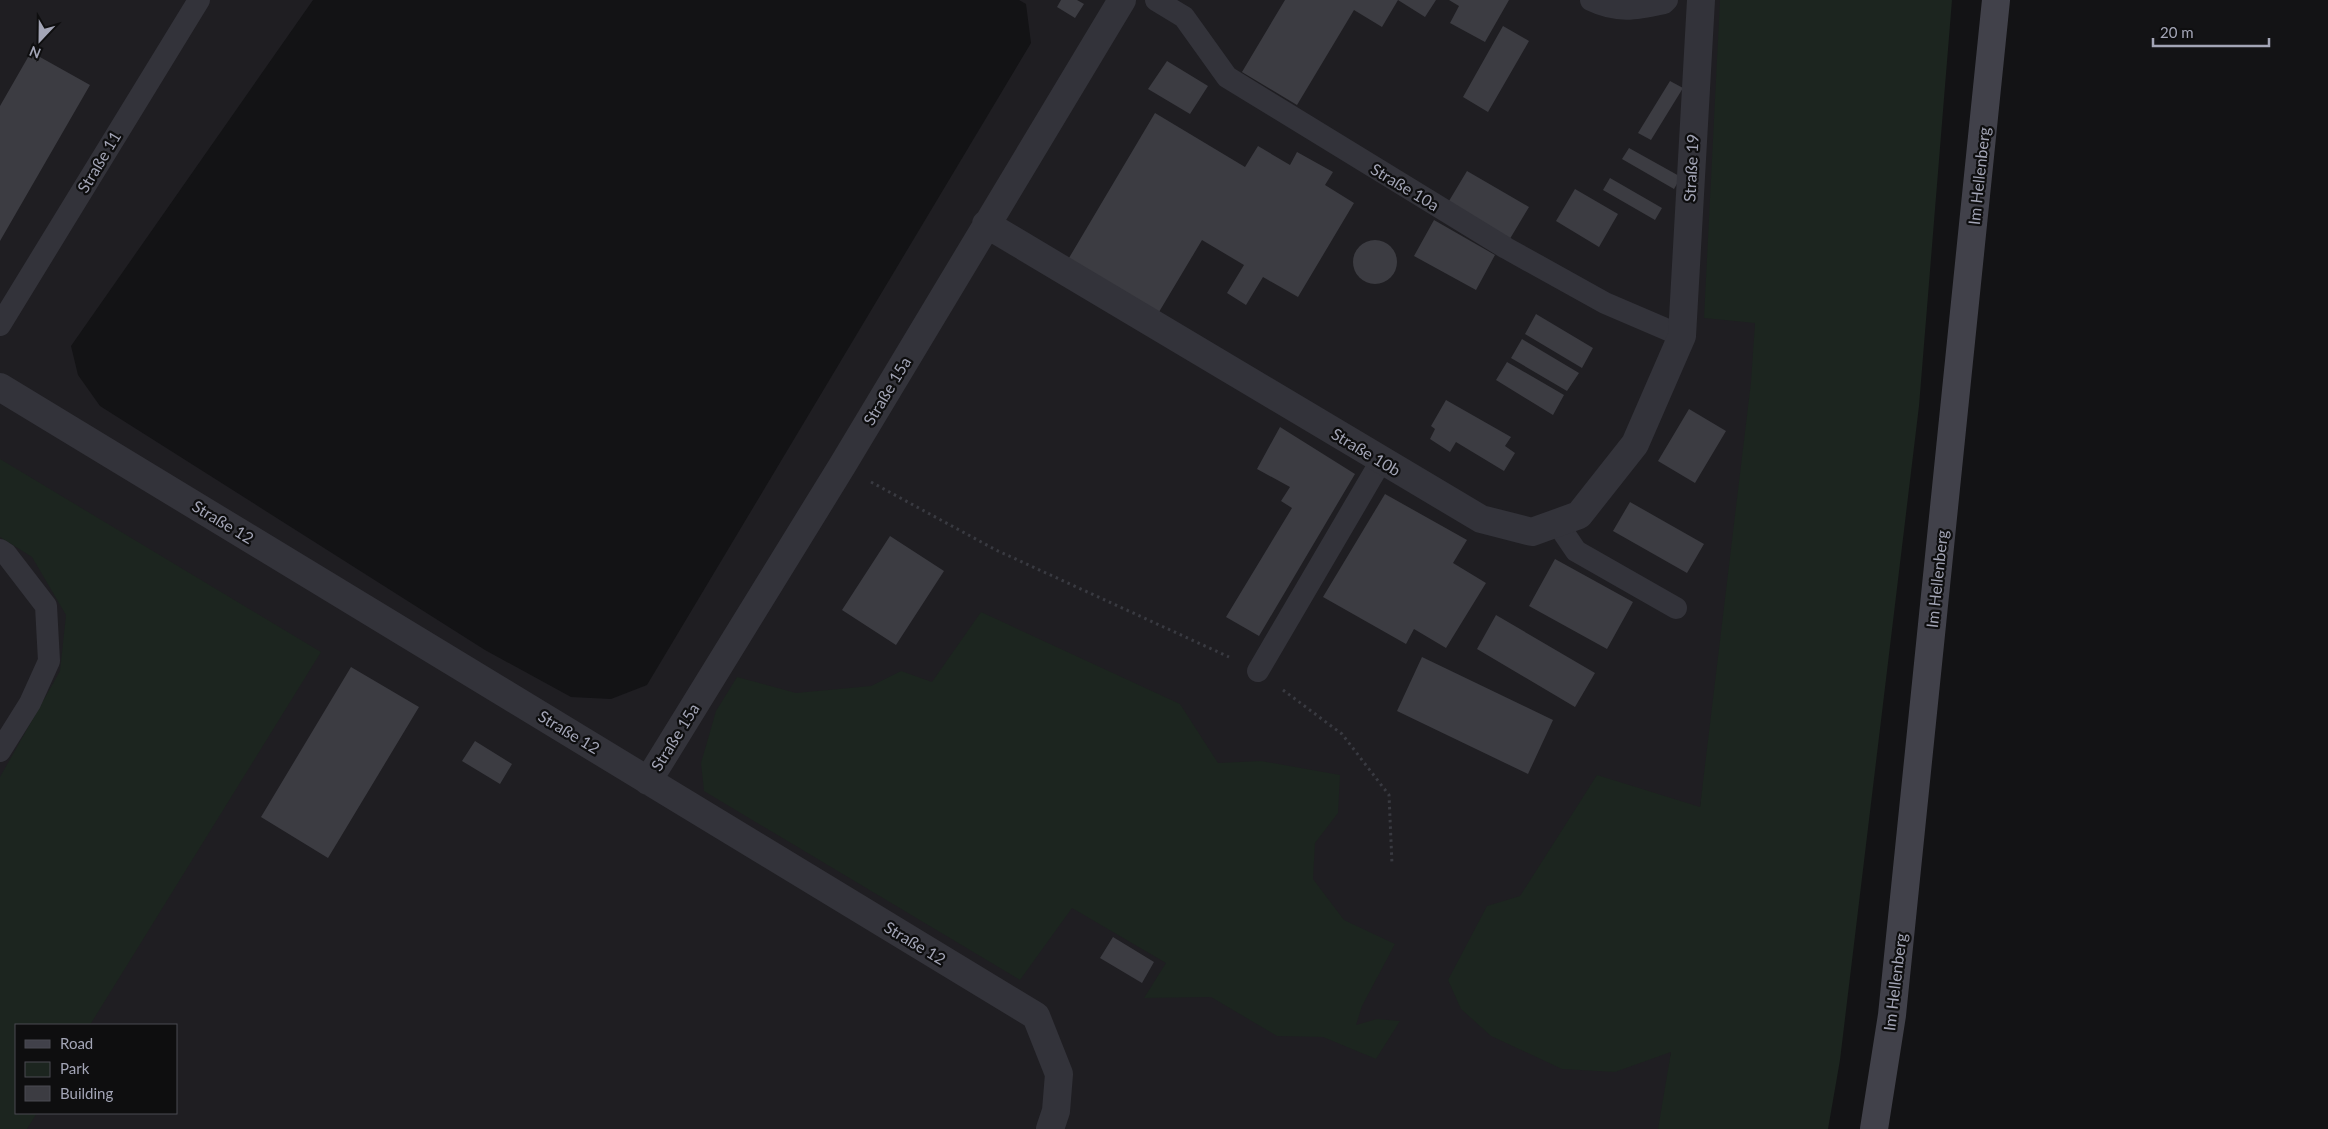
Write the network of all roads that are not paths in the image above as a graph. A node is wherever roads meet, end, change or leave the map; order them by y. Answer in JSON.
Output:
{"nodes":[{"id":1,"x":199,"y":0,"type":"edge"},
{"id":2,"x":1122,"y":0,"type":"edge"},
{"id":3,"x":1156,"y":0,"type":"edge"},
{"id":4,"x":1591,"y":0,"type":"edge"},
{"id":5,"x":1667,"y":0,"type":"edge"},
{"id":6,"x":1701,"y":0,"type":"edge"},
{"id":7,"x":1996,"y":0,"type":"edge"},
{"id":8,"x":986,"y":224,"type":"junction"},
{"id":9,"x":0,"y":325,"type":"edge"},
{"id":10,"x":1682,"y":336,"type":"junction"},
{"id":11,"x":0,"y":387,"type":"edge"},
{"id":12,"x":1381,"y":461,"type":"junction"},
{"id":13,"x":1557,"y":523,"type":"junction"},
{"id":14,"x":0,"y":550,"type":"edge"},
{"id":15,"x":1676,"y":608,"type":"dead end"},
{"id":16,"x":1258,"y":670,"type":"road end"},
{"id":17,"x":0,"y":751,"type":"edge"},
{"id":18,"x":648,"y":781,"type":"junction"},
{"id":19,"x":1050,"y":1129,"type":"edge"},
{"id":20,"x":1874,"y":1129,"type":"edge"}],
"edges":[{"from":1,"to":9,"type":"lane","name":"Straße 11"},
{"from":2,"to":8,"type":"street","name":"Straße 15a"},
{"from":3,"to":10,"type":"lane","name":"Straße 10a"},
{"from":4,"to":5,"type":"lane"},
{"from":6,"to":10,"type":"street","name":"Straße 19"},
{"from":7,"to":20,"type":"main road","name":"Im Hellenberg"},
{"from":8,"to":12,"type":"street","name":"Straße 10b"},
{"from":8,"to":18,"type":"street","name":"Straße 15a"},
{"from":10,"to":13,"type":"street","name":"Straße 10b"},
{"from":11,"to":18,"type":"street","name":"Straße 12"},
{"from":12,"to":13,"type":"street","name":"Straße 10b"},
{"from":12,"to":16,"type":"lane"},
{"from":13,"to":15,"type":"lane"},
{"from":14,"to":17,"type":"lane"},
{"from":18,"to":19,"type":"street","name":"Straße 12"}]}
